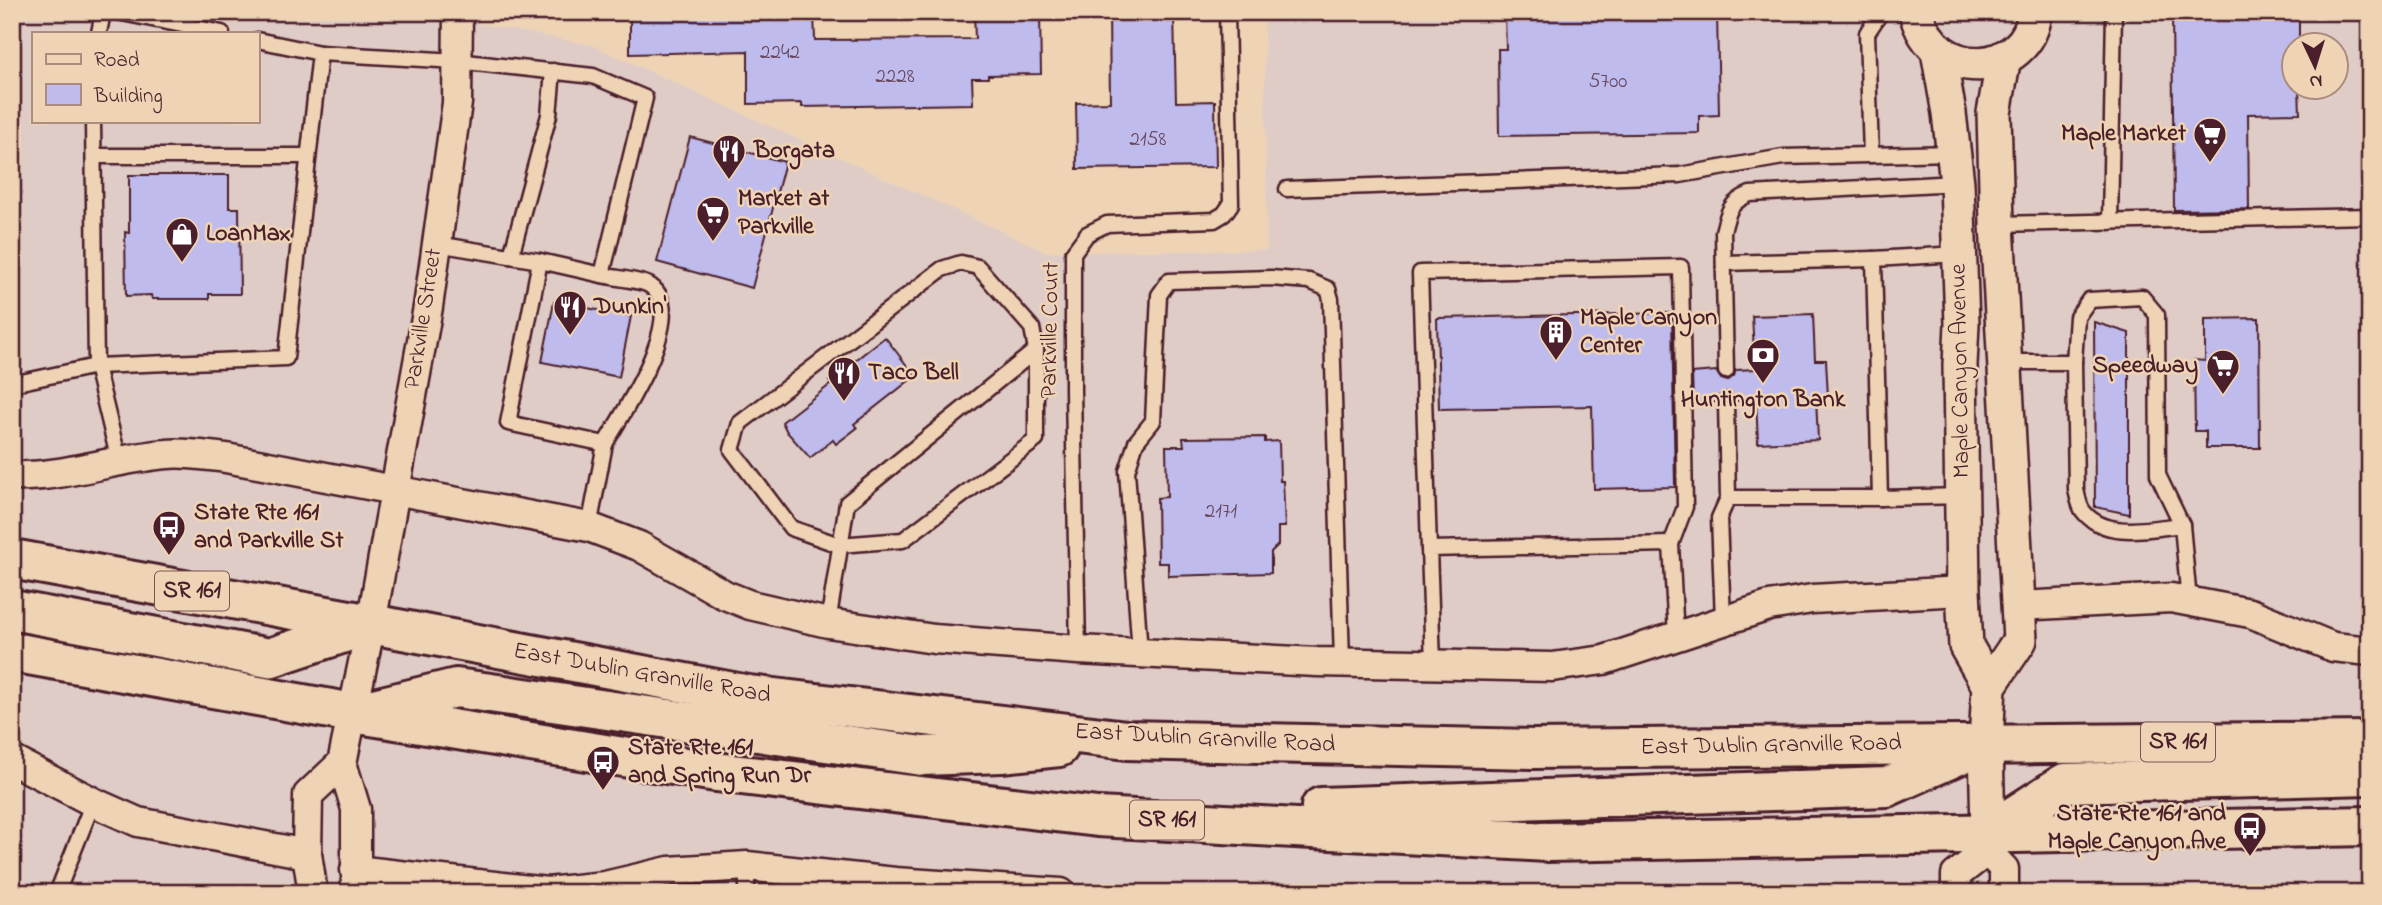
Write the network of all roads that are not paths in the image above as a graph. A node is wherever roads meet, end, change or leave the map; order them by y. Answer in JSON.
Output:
{"nodes":[{"id":1,"x":103,"y":12,"type":"edge"},
{"id":2,"x":117,"y":12,"type":"edge"},
{"id":3,"x":458,"y":12,"type":"edge"},
{"id":4,"x":1227,"y":12,"type":"edge"},
{"id":5,"x":1881,"y":12,"type":"edge"},
{"id":6,"x":1916,"y":12,"type":"edge"},
{"id":7,"x":2035,"y":12,"type":"edge"},
{"id":8,"x":2114,"y":12,"type":"edge"},
{"id":9,"x":99,"y":32,"type":"edge"},
{"id":10,"x":217,"y":32,"type":"edge"},
{"id":11,"x":259,"y":40,"type":"edge"},
{"id":12,"x":1938,"y":51,"type":"junction"},
{"id":13,"x":320,"y":53,"type":"junction"},
{"id":14,"x":2004,"y":57,"type":"junction"},
{"id":15,"x":457,"y":61,"type":"junction"},
{"id":16,"x":553,"y":71,"type":"junction"},
{"id":17,"x":93,"y":122,"type":"edge"},
{"id":18,"x":1871,"y":155,"type":"junction"},
{"id":19,"x":94,"y":156,"type":"junction"},
{"id":20,"x":308,"y":156,"type":"junction"},
{"id":21,"x":1956,"y":168,"type":"junction"},
{"id":22,"x":1287,"y":189,"type":"dead end"},
{"id":23,"x":2370,"y":216,"type":"edge"},
{"id":24,"x":2110,"y":222,"type":"junction"},
{"id":25,"x":1997,"y":225,"type":"junction"},
{"id":26,"x":437,"y":244,"type":"junction"},
{"id":27,"x":1959,"y":254,"type":"junction"},
{"id":28,"x":512,"y":256,"type":"junction"},
{"id":29,"x":1874,"y":259,"type":"junction"},
{"id":30,"x":540,"y":261,"type":"junction"},
{"id":31,"x":1724,"y":263,"type":"junction"},
{"id":32,"x":602,"y":275,"type":"junction"},
{"id":33,"x":1037,"y":350,"type":"junction"},
{"id":34,"x":2005,"y":362,"type":"junction"},
{"id":35,"x":2074,"y":362,"type":"junction"},
{"id":36,"x":96,"y":366,"type":"junction"},
{"id":37,"x":1726,"y":371,"type":"dead end"},
{"id":38,"x":12,"y":384,"type":"edge"},
{"id":39,"x":1726,"y":402,"type":"dead end"},
{"id":40,"x":606,"y":444,"type":"junction"},
{"id":41,"x":119,"y":461,"type":"junction"},
{"id":42,"x":12,"y":476,"type":"edge"},
{"id":43,"x":396,"y":492,"type":"junction"},
{"id":44,"x":1963,"y":496,"type":"junction"},
{"id":45,"x":1728,"y":498,"type":"junction"},
{"id":46,"x":1880,"y":498,"type":"junction"},
{"id":47,"x":2182,"y":525,"type":"junction"},
{"id":48,"x":589,"y":527,"type":"junction"},
{"id":49,"x":1671,"y":544,"type":"junction"},
{"id":50,"x":839,"y":545,"type":"junction"},
{"id":51,"x":1429,"y":549,"type":"junction"},
{"id":52,"x":12,"y":559,"type":"edge"},
{"id":53,"x":1963,"y":591,"type":"junction"},
{"id":54,"x":2189,"y":601,"type":"junction"},
{"id":55,"x":2018,"y":606,"type":"junction"},
{"id":56,"x":12,"y":610,"type":"edge"},
{"id":57,"x":1723,"y":620,"type":"junction"},
{"id":58,"x":828,"y":623,"type":"junction"},
{"id":59,"x":372,"y":624,"type":"junction"},
{"id":60,"x":1676,"y":636,"type":"junction"},
{"id":61,"x":1079,"y":650,"type":"junction"},
{"id":62,"x":2370,"y":651,"type":"edge"},
{"id":63,"x":12,"y":652,"type":"edge"},
{"id":64,"x":1140,"y":653,"type":"junction"},
{"id":65,"x":1342,"y":662,"type":"junction"},
{"id":66,"x":1433,"y":664,"type":"junction"},
{"id":67,"x":1989,"y":686,"type":"junction"},
{"id":68,"x":353,"y":713,"type":"junction"},
{"id":69,"x":1127,"y":740,"type":"junction"},
{"id":70,"x":2370,"y":741,"type":"edge"},
{"id":71,"x":1986,"y":743,"type":"junction"},
{"id":72,"x":12,"y":760,"type":"edge"},
{"id":73,"x":342,"y":763,"type":"junction"},
{"id":74,"x":2370,"y":775,"type":"edge"},
{"id":75,"x":93,"y":802,"type":"junction"},
{"id":76,"x":1098,"y":817,"type":"junction"},
{"id":77,"x":2370,"y":826,"type":"edge"},
{"id":78,"x":1987,"y":842,"type":"junction"},
{"id":79,"x":307,"y":854,"type":"junction"},
{"id":80,"x":747,"y":879,"type":"edge"},
{"id":81,"x":356,"y":881,"type":"edge"},
{"id":82,"x":847,"y":884,"type":"edge"},
{"id":83,"x":57,"y":893,"type":"edge"},
{"id":84,"x":313,"y":893,"type":"edge"},
{"id":85,"x":1061,"y":893,"type":"edge"},
{"id":86,"x":1956,"y":893,"type":"edge"},
{"id":87,"x":2004,"y":893,"type":"edge"}],
"edges":[{"from":1,"to":9,"type":"lane"},
{"from":2,"to":10,"type":"lane"},
{"from":3,"to":15,"type":"street","name":"Parkville Street"},
{"from":4,"to":61,"type":"lane","name":"Parkville Court"},
{"from":5,"to":18,"type":"lane"},
{"from":6,"to":12,"type":"street"},
{"from":7,"to":14,"type":"street"},
{"from":8,"to":24,"type":"lane"},
{"from":11,"to":13,"type":"lane"},
{"from":12,"to":14,"type":"street"},
{"from":12,"to":21,"type":"street","name":"Maple Canyon Avenue"},
{"from":13,"to":15,"type":"lane"},
{"from":13,"to":20,"type":"lane"},
{"from":14,"to":25,"type":"street","name":"Maple Canyon Avenue"},
{"from":15,"to":16,"type":"lane"},
{"from":15,"to":26,"type":"street","name":"Parkville Street"},
{"from":16,"to":28,"type":"lane"},
{"from":16,"to":32,"type":"lane"},
{"from":17,"to":19,"type":"lane"},
{"from":18,"to":21,"type":"lane"},
{"from":18,"to":22,"type":"lane"},
{"from":19,"to":20,"type":"lane"},
{"from":19,"to":36,"type":"lane"},
{"from":20,"to":36,"type":"lane"},
{"from":21,"to":27,"type":"street","name":"Maple Canyon Avenue"},
{"from":21,"to":31,"type":"lane"},
{"from":23,"to":24,"type":"lane"},
{"from":24,"to":25,"type":"lane"},
{"from":25,"to":34,"type":"street","name":"Maple Canyon Avenue"},
{"from":26,"to":28,"type":"lane"},
{"from":26,"to":43,"type":"street","name":"Parkville Street"},
{"from":27,"to":29,"type":"lane"},
{"from":27,"to":44,"type":"street","name":"Maple Canyon Avenue"},
{"from":28,"to":30,"type":"lane"},
{"from":29,"to":31,"type":"lane"},
{"from":29,"to":46,"type":"lane"},
{"from":30,"to":32,"type":"lane"},
{"from":30,"to":40,"type":"lane"},
{"from":31,"to":37,"type":"lane"},
{"from":32,"to":40,"type":"lane"},
{"from":33,"to":50,"type":"lane"},
{"from":33,"to":50,"type":"lane"},
{"from":33,"to":50,"type":"lane"},
{"from":34,"to":35,"type":"lane"},
{"from":34,"to":55,"type":"street","name":"Maple Canyon Avenue"},
{"from":35,"to":47,"type":"lane"},
{"from":35,"to":47,"type":"lane"},
{"from":36,"to":38,"type":"lane"},
{"from":36,"to":41,"type":"lane"},
{"from":39,"to":45,"type":"lane"},
{"from":40,"to":48,"type":"lane"},
{"from":41,"to":42,"type":"street"},
{"from":41,"to":43,"type":"street"},
{"from":43,"to":48,"type":"street"},
{"from":43,"to":59,"type":"street","name":"Parkville Street"},
{"from":44,"to":46,"type":"lane"},
{"from":44,"to":53,"type":"street","name":"Maple Canyon Avenue"},
{"from":45,"to":46,"type":"lane"},
{"from":45,"to":57,"type":"lane"},
{"from":47,"to":54,"type":"lane"},
{"from":48,"to":58,"type":"street"},
{"from":49,"to":51,"type":"lane"},
{"from":49,"to":51,"type":"lane"},
{"from":49,"to":60,"type":"lane"},
{"from":50,"to":58,"type":"lane"},
{"from":51,"to":66,"type":"lane"},
{"from":52,"to":59,"type":"main road","name":"East Dublin Granville Road","number":"SR 161"},
{"from":53,"to":57,"type":"street"},
{"from":53,"to":67,"type":"street","name":"Maple Canyon Avenue"},
{"from":54,"to":55,"type":"street"},
{"from":54,"to":62,"type":"street"},
{"from":55,"to":67,"type":"street","name":"Maple Canyon Avenue"},
{"from":56,"to":59,"type":"main road"},
{"from":57,"to":60,"type":"street"},
{"from":58,"to":61,"type":"street"},
{"from":59,"to":68,"type":"street","name":"Parkville Street"},
{"from":59,"to":69,"type":"main road","name":"East Dublin Granville Road","number":"SR 161"},
{"from":60,"to":66,"type":"street"},
{"from":61,"to":64,"type":"street"},
{"from":63,"to":68,"type":"main road","number":"SR 161"},
{"from":64,"to":65,"type":"street"},
{"from":64,"to":65,"type":"lane"},
{"from":65,"to":66,"type":"street"},
{"from":67,"to":71,"type":"street"},
{"from":68,"to":69,"type":"main road"},
{"from":68,"to":73,"type":"street","name":"Parkville Street"},
{"from":68,"to":76,"type":"main road","number":"SR 161"},
{"from":69,"to":71,"type":"main road","name":"East Dublin Granville Road","number":"SR 161"},
{"from":70,"to":71,"type":"main road","name":"East Dublin Granville Road","number":"SR 161"},
{"from":71,"to":76,"type":"main road"},
{"from":71,"to":78,"type":"street"},
{"from":72,"to":75,"type":"street"},
{"from":73,"to":79,"type":"street"},
{"from":73,"to":81,"type":"street"},
{"from":74,"to":78,"type":"main road"},
{"from":75,"to":79,"type":"street"},
{"from":75,"to":83,"type":"lane"},
{"from":76,"to":78,"type":"main road","number":"SR 161"},
{"from":77,"to":78,"type":"main road","number":"SR 161"},
{"from":78,"to":86,"type":"street"},
{"from":78,"to":87,"type":"street"},
{"from":79,"to":84,"type":"street"},
{"from":80,"to":81,"type":"street"},
{"from":80,"to":82,"type":"street"},
{"from":82,"to":85,"type":"street"}]}
